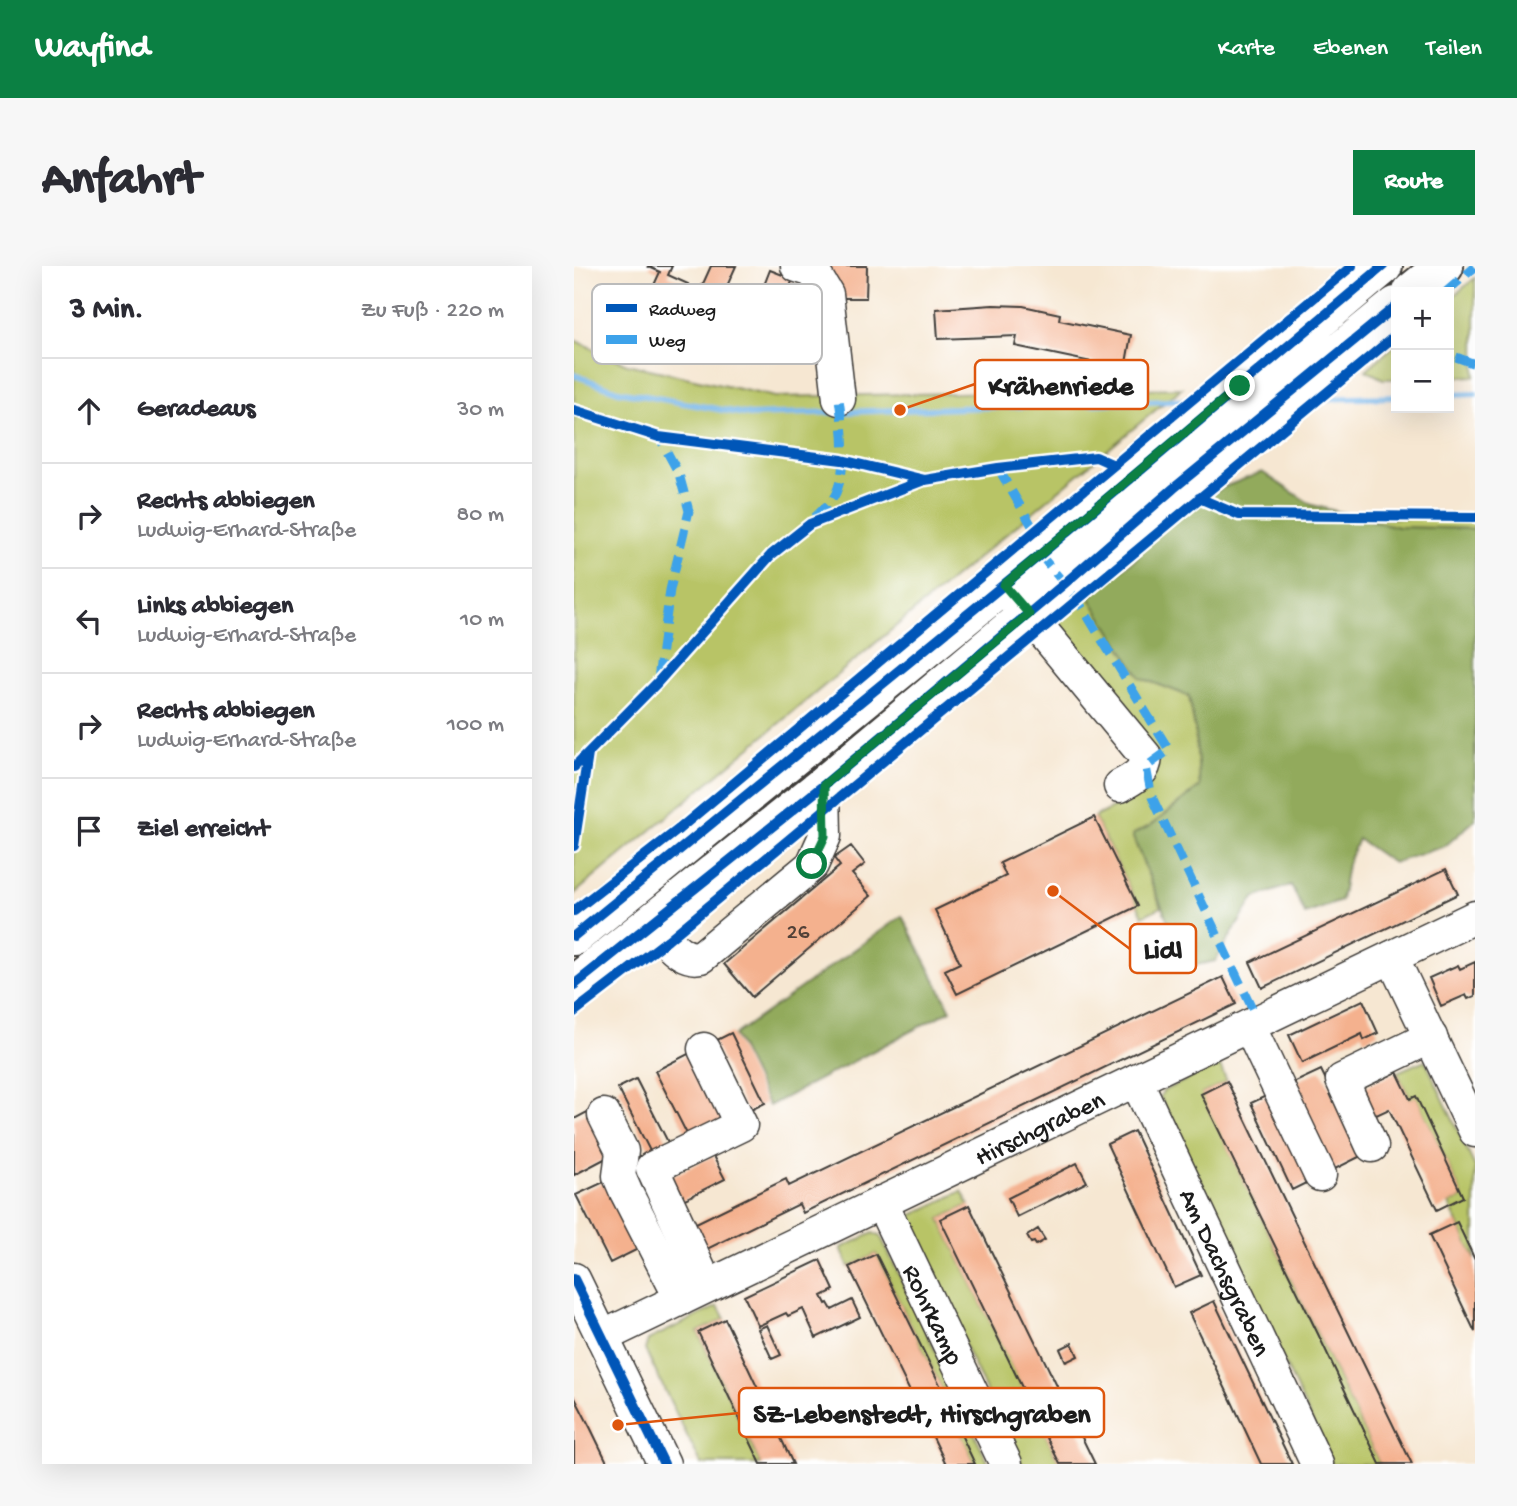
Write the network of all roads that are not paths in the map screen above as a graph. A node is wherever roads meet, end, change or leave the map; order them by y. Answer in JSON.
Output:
{"nodes":[{"id":1,"x":1383,"y":266,"type":"edge"},
{"id":2,"x":1444,"y":266,"type":"edge"},
{"id":3,"x":805,"y":269,"type":"edge"},
{"id":4,"x":818,"y":284,"type":"edge"},
{"id":5,"x":1418,"y":287,"type":"edge"},
{"id":6,"x":822,"y":288,"type":"edge"},
{"id":7,"x":1391,"y":310,"type":"edge"},
{"id":8,"x":839,"y":399,"type":"dead end"},
{"id":9,"x":1004,"y":585,"type":"junction"},
{"id":10,"x":1029,"y":614,"type":"junction"},
{"id":11,"x":824,"y":785,"type":"junction"},
{"id":12,"x":1120,"y":786,"type":"dead end"},
{"id":13,"x":1475,"y":917,"type":"edge"},
{"id":14,"x":648,"y":925,"type":"junction"},
{"id":15,"x":574,"y":936,"type":"edge"},
{"id":16,"x":1392,"y":957,"type":"junction"},
{"id":17,"x":574,"y":985,"type":"edge"},
{"id":18,"x":1249,"y":1026,"type":"junction"},
{"id":19,"x":1431,"y":1037,"type":"junction"},
{"id":20,"x":704,"y":1049,"type":"dead end"},
{"id":21,"x":1136,"y":1080,"type":"junction"},
{"id":22,"x":604,"y":1115,"type":"dead end"},
{"id":23,"x":1475,"y":1131,"type":"edge"},
{"id":24,"x":1372,"y":1146,"type":"dead end"},
{"id":25,"x":1320,"y":1175,"type":"dead end"},
{"id":26,"x":881,"y":1202,"type":"junction"},
{"id":27,"x":574,"y":1279,"type":"edge"},
{"id":28,"x":694,"y":1292,"type":"junction"},
{"id":29,"x":602,"y":1337,"type":"junction"},
{"id":30,"x":664,"y":1464,"type":"edge"},
{"id":31,"x":1006,"y":1464,"type":"edge"},
{"id":32,"x":1317,"y":1464,"type":"edge"}],
"edges":[{"from":1,"to":9,"type":"main road"},
{"from":2,"to":5,"type":"main road"},
{"from":3,"to":4,"type":"street"},
{"from":6,"to":8,"type":"street"},
{"from":7,"to":10,"type":"main road"},
{"from":9,"to":10,"type":"street"},
{"from":9,"to":15,"type":"main road"},
{"from":10,"to":11,"type":"main road"},
{"from":10,"to":12,"type":"street"},
{"from":11,"to":14,"type":"main road"},
{"from":11,"to":14,"type":"street"},
{"from":13,"to":16,"type":"street","name":"Hirschgraben"},
{"from":14,"to":17,"type":"main road"},
{"from":16,"to":18,"type":"street","name":"Hirschgraben"},
{"from":16,"to":19,"type":"street"},
{"from":18,"to":21,"type":"street","name":"Hirschgraben"},
{"from":18,"to":25,"type":"street"},
{"from":19,"to":23,"type":"street"},
{"from":19,"to":24,"type":"street"},
{"from":20,"to":28,"type":"street"},
{"from":21,"to":26,"type":"street","name":"Hirschgraben"},
{"from":21,"to":32,"type":"street","name":"Am Dachsgraben"},
{"from":22,"to":28,"type":"street"},
{"from":26,"to":28,"type":"street","name":"Hirschgraben"},
{"from":26,"to":31,"type":"street","name":"Rohrkamp"},
{"from":27,"to":29,"type":"street"},
{"from":28,"to":29,"type":"street","name":"Hirschgraben"},
{"from":29,"to":30,"type":"street"}]}
